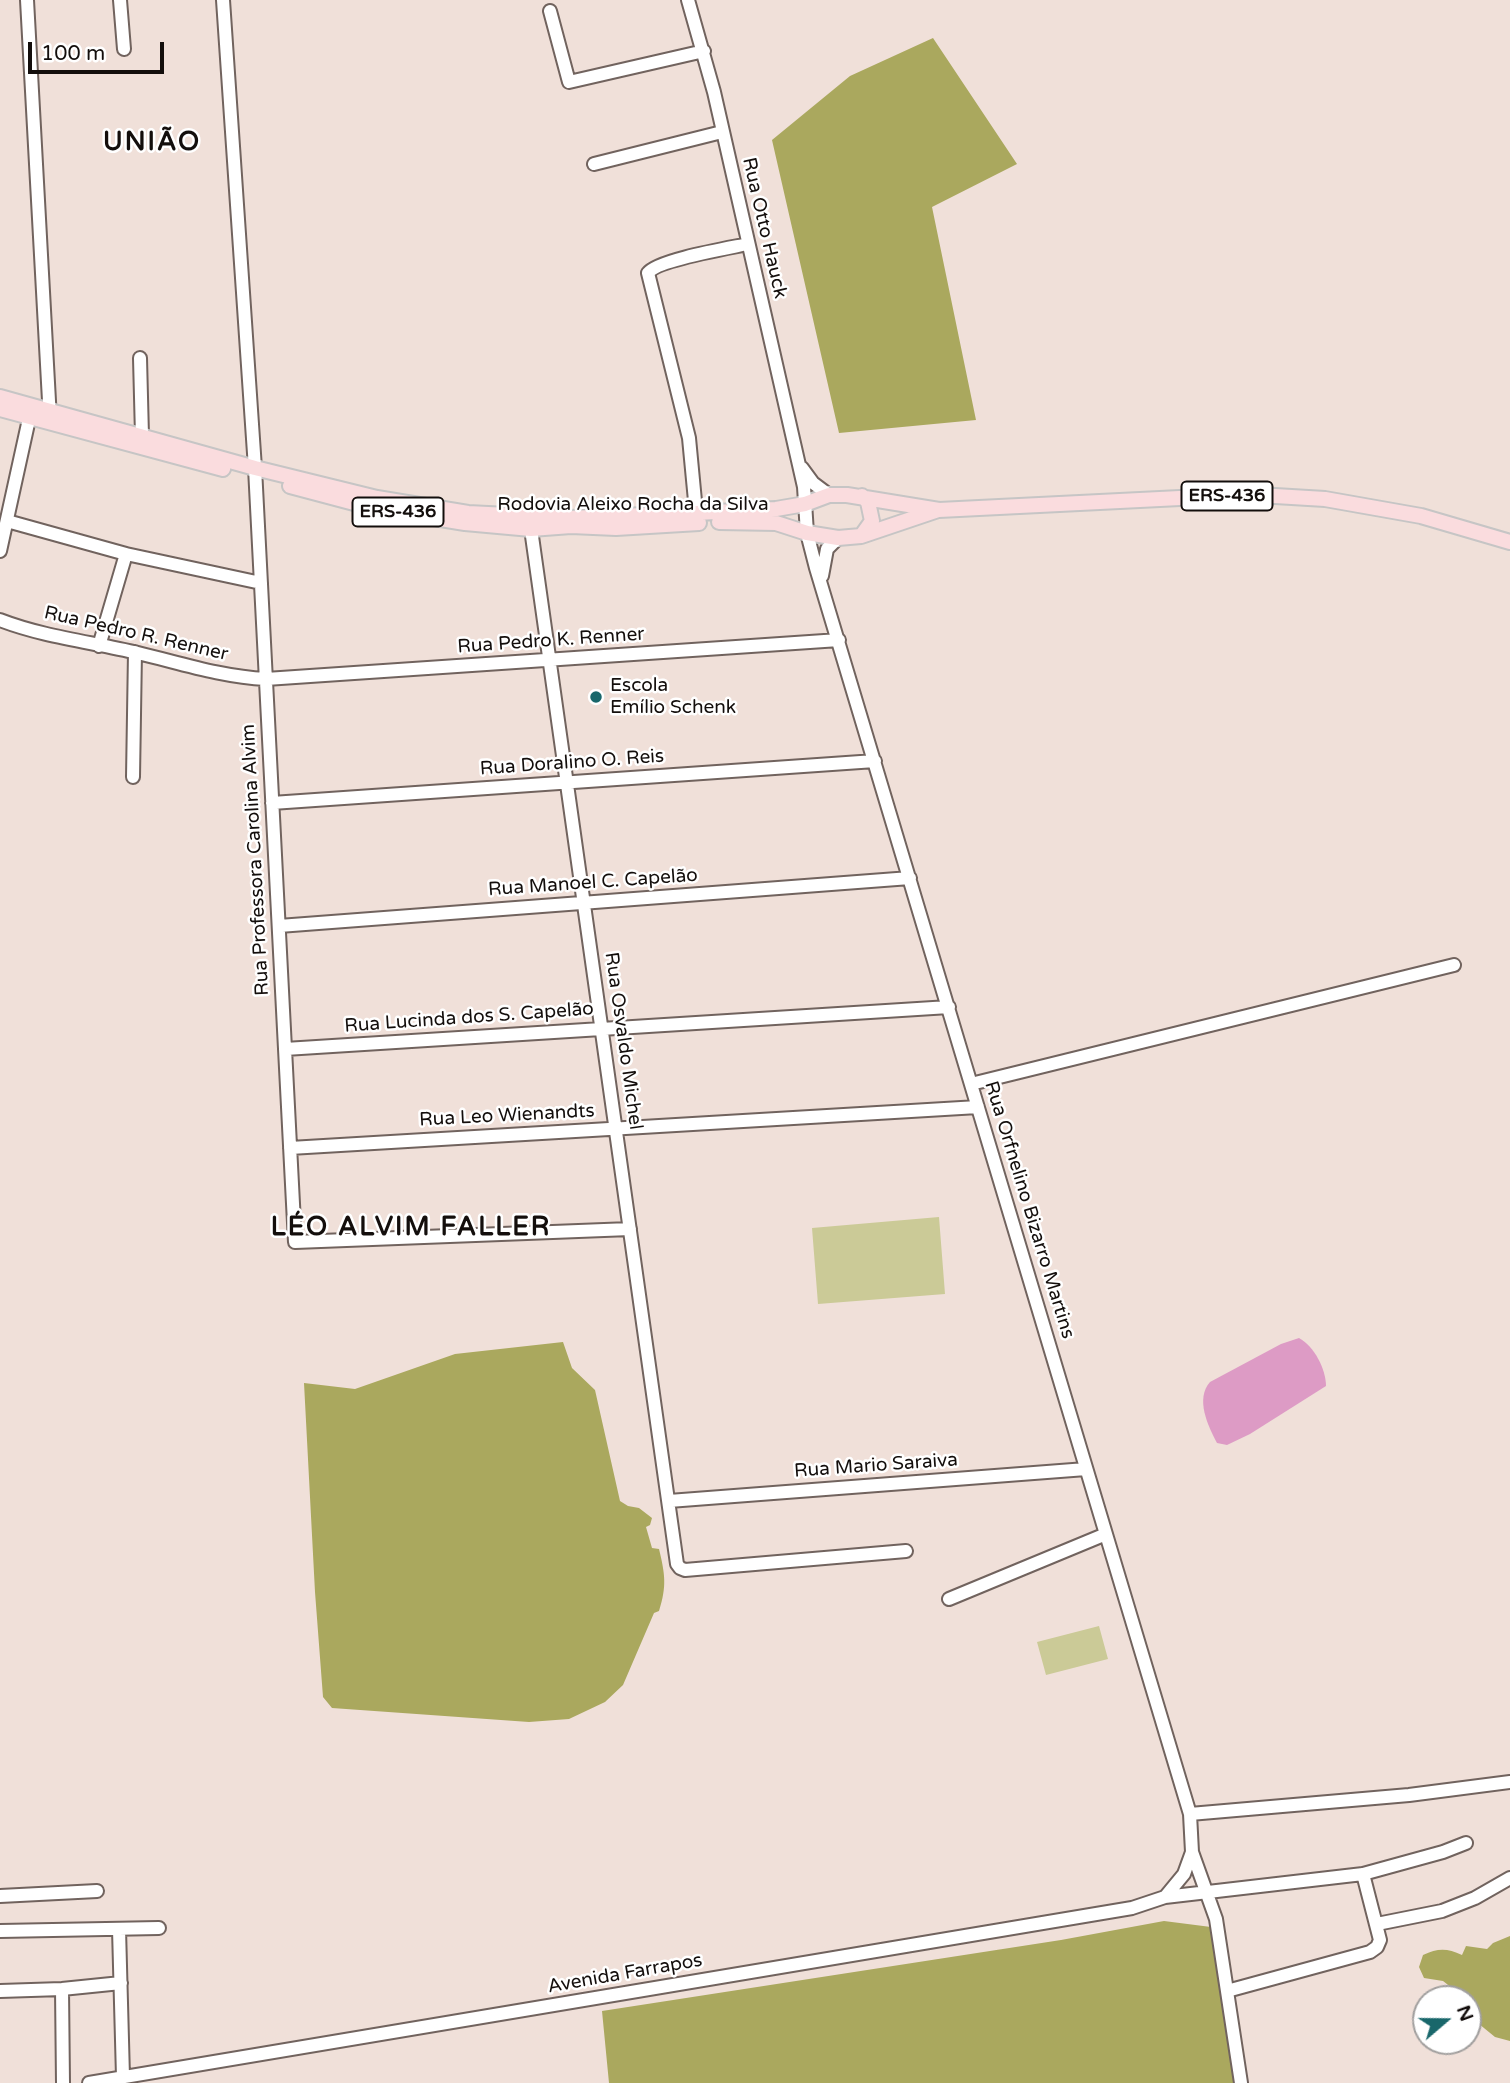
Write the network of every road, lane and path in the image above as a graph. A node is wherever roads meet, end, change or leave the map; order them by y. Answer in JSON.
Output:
{"nodes":[{"id":1,"x":27,"y":0,"type":"edge"},
{"id":2,"x":120,"y":0,"type":"edge"},
{"id":3,"x":223,"y":0,"type":"edge"},
{"id":4,"x":688,"y":0,"type":"edge"},
{"id":5,"x":550,"y":11,"type":"dead end"},
{"id":6,"x":124,"y":49,"type":"dead end"},
{"id":7,"x":704,"y":51,"type":"junction"},
{"id":8,"x":722,"y":132,"type":"junction"},
{"id":9,"x":594,"y":164,"type":"dead end"},
{"id":10,"x":748,"y":244,"type":"junction"},
{"id":11,"x":140,"y":358,"type":"dead end"},
{"id":12,"x":0,"y":397,"type":"edge"},
{"id":13,"x":0,"y":409,"type":"edge"},
{"id":14,"x":31,"y":411,"type":"junction"},
{"id":15,"x":51,"y":417,"type":"junction"},
{"id":16,"x":142,"y":436,"type":"junction"},
{"id":17,"x":799,"y":465,"type":"junction"},
{"id":18,"x":255,"y":472,"type":"junction"},
{"id":19,"x":829,"y":495,"type":"junction"},
{"id":20,"x":862,"y":496,"type":"junction"},
{"id":21,"x":805,"y":504,"type":"junction"},
{"id":22,"x":939,"y":510,"type":"junction"},
{"id":23,"x":696,"y":518,"type":"junction"},
{"id":24,"x":7,"y":521,"type":"junction"},
{"id":25,"x":530,"y":523,"type":"junction"},
{"id":26,"x":807,"y":533,"type":"junction"},
{"id":27,"x":861,"y":536,"type":"junction"},
{"id":28,"x":838,"y":538,"type":"junction"},
{"id":29,"x":1510,"y":542,"type":"edge"},
{"id":30,"x":0,"y":551,"type":"edge"},
{"id":31,"x":126,"y":554,"type":"junction"},
{"id":32,"x":821,"y":580,"type":"junction"},
{"id":33,"x":261,"y":583,"type":"junction"},
{"id":34,"x":0,"y":620,"type":"edge"},
{"id":35,"x":839,"y":640,"type":"junction"},
{"id":36,"x":99,"y":646,"type":"junction"},
{"id":37,"x":135,"y":652,"type":"junction"},
{"id":38,"x":550,"y":660,"type":"junction"},
{"id":39,"x":266,"y":679,"type":"junction"},
{"id":40,"x":875,"y":761,"type":"junction"},
{"id":41,"x":133,"y":777,"type":"dead end"},
{"id":42,"x":567,"y":782,"type":"junction"},
{"id":43,"x":272,"y":803,"type":"junction"},
{"id":44,"x":910,"y":878,"type":"junction"},
{"id":45,"x":584,"y":902,"type":"junction"},
{"id":46,"x":279,"y":926,"type":"junction"},
{"id":47,"x":1454,"y":965,"type":"dead end"},
{"id":48,"x":949,"y":1007,"type":"junction"},
{"id":49,"x":602,"y":1029,"type":"junction"},
{"id":50,"x":285,"y":1049,"type":"junction"},
{"id":51,"x":971,"y":1084,"type":"junction"},
{"id":52,"x":978,"y":1107,"type":"junction"},
{"id":53,"x":616,"y":1129,"type":"junction"},
{"id":54,"x":290,"y":1148,"type":"junction"},
{"id":55,"x":630,"y":1229,"type":"junction"},
{"id":56,"x":1086,"y":1469,"type":"junction"},
{"id":57,"x":669,"y":1501,"type":"junction"},
{"id":58,"x":1106,"y":1534,"type":"junction"},
{"id":59,"x":906,"y":1551,"type":"dead end"},
{"id":60,"x":949,"y":1599,"type":"dead end"},
{"id":61,"x":1510,"y":1782,"type":"edge"},
{"id":62,"x":1190,"y":1814,"type":"junction"},
{"id":63,"x":1466,"y":1843,"type":"dead end"},
{"id":64,"x":1192,"y":1852,"type":"junction"},
{"id":65,"x":1363,"y":1874,"type":"junction"},
{"id":66,"x":1510,"y":1878,"type":"edge"},
{"id":67,"x":97,"y":1891,"type":"dead end"},
{"id":68,"x":1208,"y":1894,"type":"junction"},
{"id":69,"x":0,"y":1896,"type":"edge"},
{"id":70,"x":1165,"y":1897,"type":"junction"},
{"id":71,"x":1377,"y":1924,"type":"junction"},
{"id":72,"x":159,"y":1928,"type":"dead end"},
{"id":73,"x":119,"y":1929,"type":"junction"},
{"id":74,"x":0,"y":1931,"type":"edge"},
{"id":75,"x":121,"y":1983,"type":"junction"},
{"id":76,"x":62,"y":1989,"type":"junction"},
{"id":77,"x":0,"y":1991,"type":"edge"},
{"id":78,"x":1227,"y":1991,"type":"junction"},
{"id":79,"x":123,"y":2077,"type":"junction"},
{"id":80,"x":63,"y":2083,"type":"edge"},
{"id":81,"x":89,"y":2083,"type":"edge"},
{"id":82,"x":1241,"y":2083,"type":"edge"}],
"edges":[{"from":1,"to":15,"type":"street"},
{"from":2,"to":6,"type":"street"},
{"from":3,"to":18,"type":"street","name":"Rua Professora Carolina Alvim"},
{"from":4,"to":7,"type":"street","name":"Rua Otto Hauck"},
{"from":5,"to":7,"type":"street"},
{"from":7,"to":8,"type":"street","name":"Rua Otto Hauck"},
{"from":8,"to":9,"type":"street"},
{"from":8,"to":10,"type":"street","name":"Rua Otto Hauck"},
{"from":10,"to":17,"type":"street","name":"Rua Otto Hauck"},
{"from":10,"to":23,"type":"street"},
{"from":11,"to":16,"type":"street"},
{"from":12,"to":14,"type":"main road","name":"Rodovia Aleixo Rocha da Silva","number":"ERS-436"},
{"from":13,"to":14,"type":"main road","name":"Rodovia Aleixo Rocha da Silva","number":"ERS-436"},
{"from":14,"to":15,"type":"main road","name":"Rodovia Aleixo Rocha da Silva","number":"ERS-436"},
{"from":14,"to":24,"type":"street"},
{"from":15,"to":16,"type":"main road","name":"Rodovia Aleixo Rocha da Silva","number":"ERS-436"},
{"from":15,"to":18,"type":"main road","name":"Rodovia Aleixo Rocha da Silva","number":"ERS-436"},
{"from":16,"to":18,"type":"main road","name":"Rodovia Aleixo Rocha da Silva","number":"ERS-436"},
{"from":17,"to":19,"type":"street"},
{"from":17,"to":21,"type":"street","name":"Rua Orfnelino Bizarro Martins"},
{"from":18,"to":25,"type":"main road","name":"Rodovia Aleixo Rocha da Silva","number":"ERS-436"},
{"from":18,"to":33,"type":"street","name":"Rua Professora Carolina Alvim"},
{"from":19,"to":20,"type":"main road","name":"Rodovia Aleixo Rocha da Silva","number":"ERS-436"},
{"from":19,"to":21,"type":"main road","name":"Rodovia Aleixo Rocha da Silva","number":"ERS-436"},
{"from":20,"to":22,"type":"main road","name":"Rodovia Aleixo Rocha da Silva","number":"ERS-436"},
{"from":20,"to":27,"type":"main road"},
{"from":21,"to":23,"type":"main road","name":"Rodovia Aleixo Rocha da Silva","number":"ERS-436"},
{"from":21,"to":26,"type":"street","name":"Rua Orfnelino Bizarro Martins"},
{"from":22,"to":27,"type":"main road","name":"Rodovia Aleixo Rocha da Silva","number":"ERS-436"},
{"from":22,"to":29,"type":"main road","name":"Rodovia Aleixo Rocha da Silva","number":"ERS-436"},
{"from":23,"to":25,"type":"main road","name":"Rodovia Aleixo Rocha da Silva","number":"ERS-436"},
{"from":23,"to":26,"type":"main road","name":"Rodovia Aleixo Rocha da Silva","number":"ERS-436"},
{"from":24,"to":30,"type":"street"},
{"from":24,"to":31,"type":"street"},
{"from":25,"to":38,"type":"street","name":"Rua Osvaldo Michel"},
{"from":26,"to":28,"type":"main road","name":"Rodovia Aleixo Rocha da Silva","number":"ERS-436"},
{"from":26,"to":32,"type":"street","name":"Rua Orfnelino Bizarro Martins"},
{"from":27,"to":28,"type":"main road","name":"Rodovia Aleixo Rocha da Silva","number":"ERS-436"},
{"from":28,"to":32,"type":"street"},
{"from":31,"to":33,"type":"street"},
{"from":31,"to":36,"type":"street"},
{"from":32,"to":35,"type":"street","name":"Rua Orfnelino Bizarro Martins"},
{"from":33,"to":39,"type":"street","name":"Rua Professora Carolina Alvim"},
{"from":34,"to":36,"type":"street","name":"Rua Pedro R. Renner"},
{"from":35,"to":38,"type":"street","name":"Rua Pedro K. Renner"},
{"from":35,"to":40,"type":"street","name":"Rua Orfnelino Bizarro Martins"},
{"from":36,"to":37,"type":"street","name":"Rua Pedro R. Renner"},
{"from":37,"to":39,"type":"street","name":"Rua Pedro R. Renner"},
{"from":37,"to":41,"type":"street"},
{"from":38,"to":39,"type":"street","name":"Rua Pedro K. Renner"},
{"from":38,"to":42,"type":"street","name":"Rua Osvaldo Michel"},
{"from":39,"to":43,"type":"street","name":"Rua Professora Carolina Alvim"},
{"from":40,"to":42,"type":"street","name":"Rua Doralino O. Reis"},
{"from":40,"to":44,"type":"street","name":"Rua Orfnelino Bizarro Martins"},
{"from":42,"to":43,"type":"street","name":"Rua Doralino O. Reis"},
{"from":42,"to":45,"type":"street","name":"Rua Osvaldo Michel"},
{"from":43,"to":46,"type":"street","name":"Rua Professora Carolina Alvim"},
{"from":44,"to":45,"type":"street","name":"Rua Manoel C. Capelão"},
{"from":44,"to":48,"type":"street","name":"Rua Orfnelino Bizarro Martins"},
{"from":45,"to":46,"type":"street","name":"Rua Manoel C. Capelão"},
{"from":45,"to":49,"type":"street","name":"Rua Osvaldo Michel"},
{"from":46,"to":50,"type":"street","name":"Rua Professora Carolina Alvim"},
{"from":47,"to":51,"type":"street"},
{"from":48,"to":49,"type":"street","name":"Rua Lucinda dos S. Capelão"},
{"from":48,"to":51,"type":"street","name":"Rua Orfnelino Bizarro Martins"},
{"from":49,"to":50,"type":"street","name":"Rua Lucinda dos S. Capelão"},
{"from":49,"to":53,"type":"street","name":"Rua Osvaldo Michel"},
{"from":50,"to":54,"type":"street","name":"Rua Professora Carolina Alvim"},
{"from":51,"to":52,"type":"street","name":"Rua Orfnelino Bizarro Martins"},
{"from":52,"to":53,"type":"street","name":"Rua Leo Wienandts"},
{"from":52,"to":56,"type":"street","name":"Rua Orfnelino Bizarro Martins"},
{"from":53,"to":54,"type":"street","name":"Rua Leo Wienandts"},
{"from":53,"to":55,"type":"street","name":"Rua Osvaldo Michel"},
{"from":54,"to":55,"type":"street","name":"Rua Professora Carolina Alvim"},
{"from":55,"to":57,"type":"street","name":"Rua Osvaldo Michel"},
{"from":56,"to":57,"type":"street","name":"Rua Mario Saraiva"},
{"from":56,"to":58,"type":"street","name":"Rua Orfnelino Bizarro Martins"},
{"from":57,"to":59,"type":"street","name":"Rua Osvaldo Michel"},
{"from":58,"to":60,"type":"street"},
{"from":58,"to":62,"type":"street","name":"Rua Orfnelino Bizarro Martins"},
{"from":61,"to":62,"type":"street"},
{"from":62,"to":64,"type":"street","name":"Rua Orfnelino Bizarro Martins"},
{"from":63,"to":65,"type":"street","name":"Avenida Farrapos"},
{"from":64,"to":68,"type":"street"},
{"from":64,"to":70,"type":"street"},
{"from":65,"to":68,"type":"street","name":"Avenida Farrapos"},
{"from":65,"to":71,"type":"street"},
{"from":66,"to":71,"type":"street"},
{"from":67,"to":69,"type":"street"},
{"from":68,"to":70,"type":"street","name":"Avenida Farrapos"},
{"from":68,"to":78,"type":"street"},
{"from":70,"to":79,"type":"street","name":"Avenida Farrapos"},
{"from":71,"to":78,"type":"street"},
{"from":72,"to":73,"type":"street"},
{"from":73,"to":74,"type":"street"},
{"from":73,"to":75,"type":"street"},
{"from":75,"to":76,"type":"street"},
{"from":75,"to":79,"type":"street"},
{"from":76,"to":77,"type":"street"},
{"from":76,"to":80,"type":"street"},
{"from":78,"to":82,"type":"street"},
{"from":79,"to":81,"type":"street","name":"Avenida Farrapos"}]}
